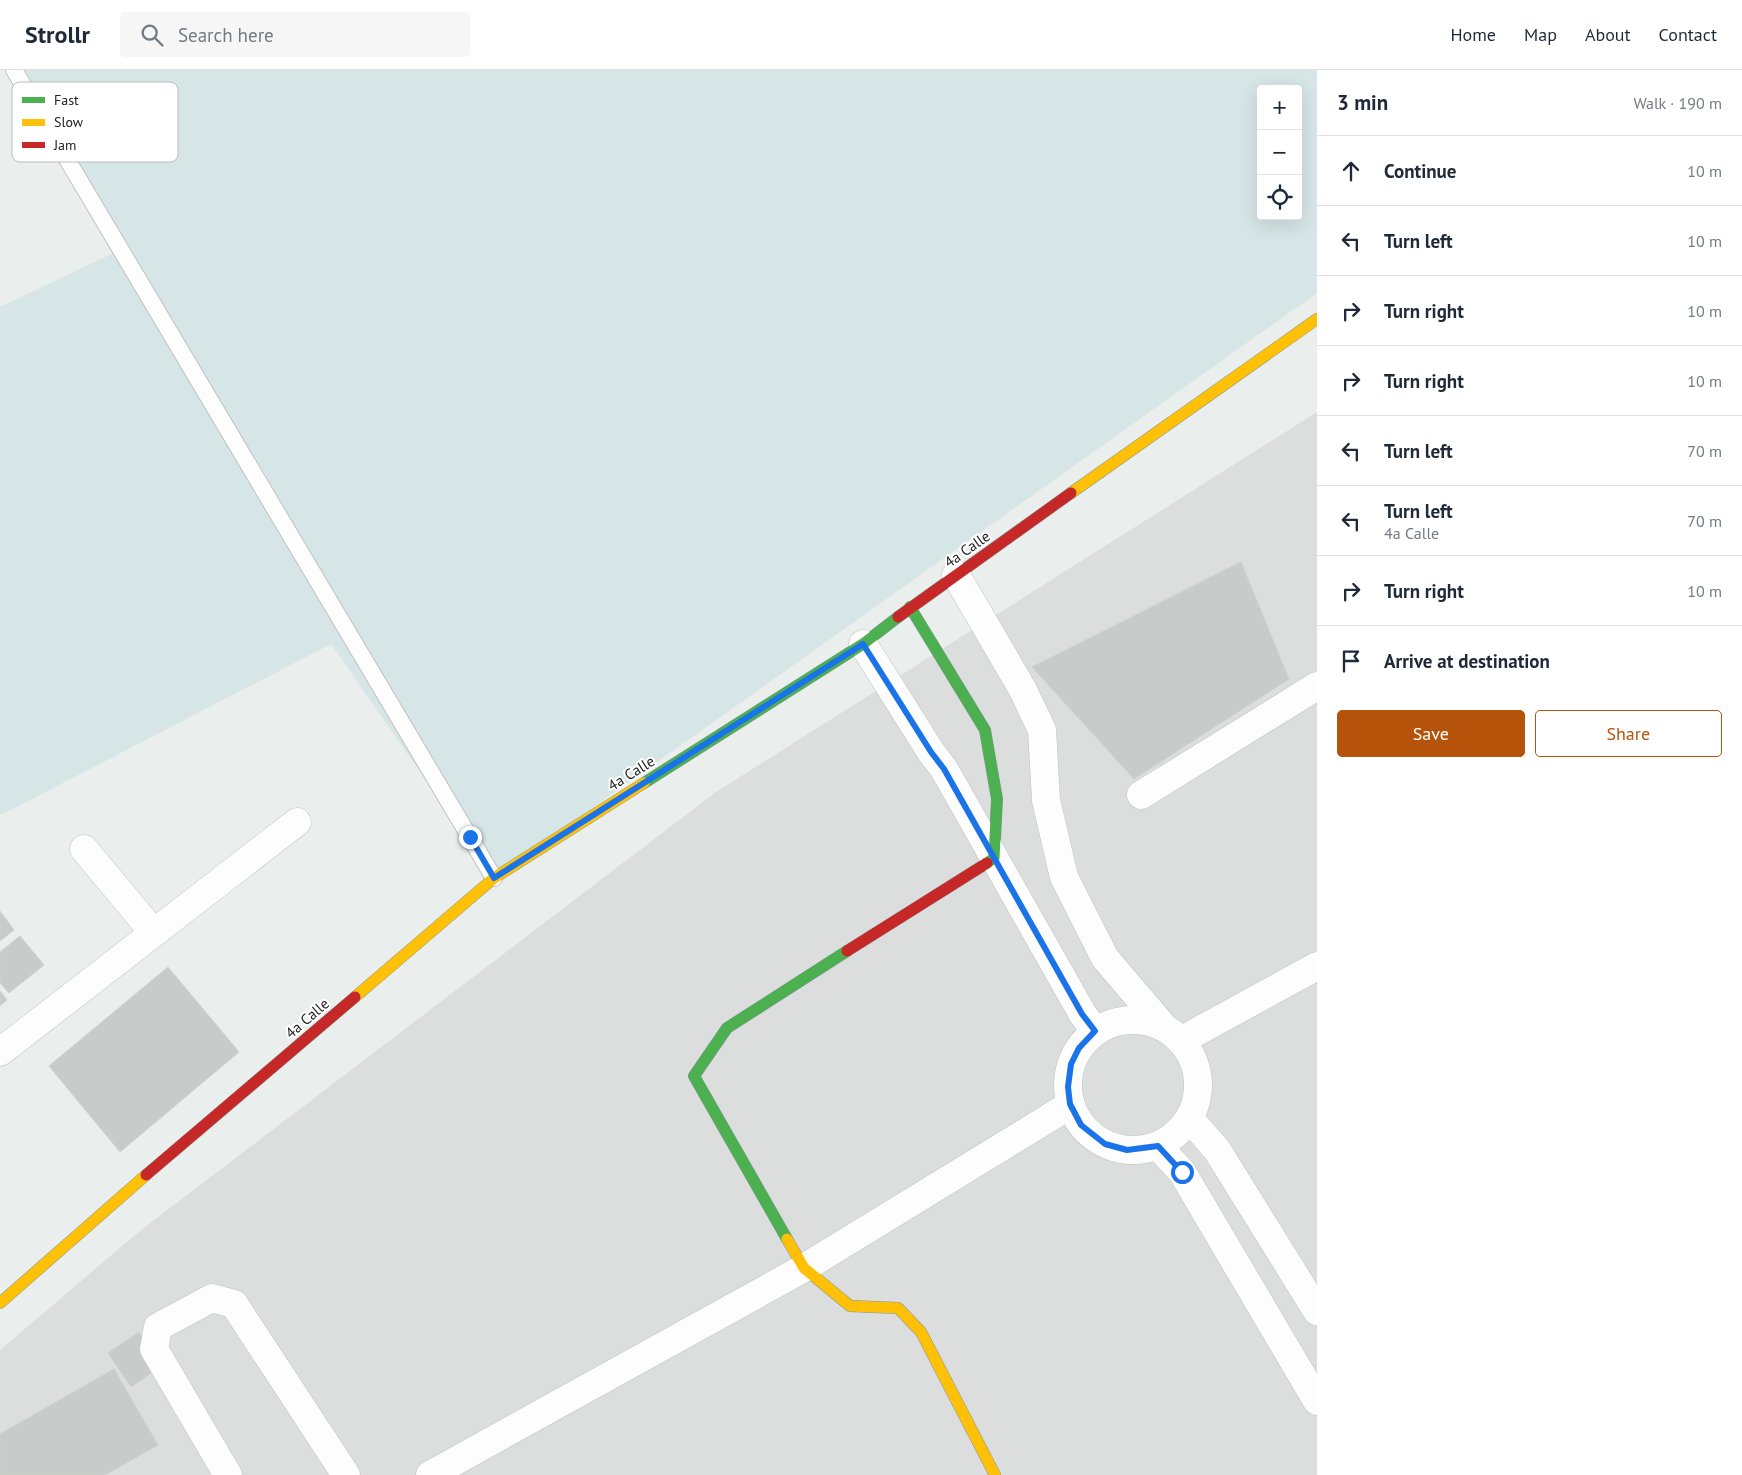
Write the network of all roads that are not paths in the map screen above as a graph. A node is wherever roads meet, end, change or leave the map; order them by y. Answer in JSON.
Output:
{"nodes":[{"id":1,"x":14,"y":70,"type":"edge"},
{"id":2,"x":21,"y":82,"type":"edge"},
{"id":3,"x":69,"y":162,"type":"edge"},
{"id":4,"x":1317,"y":319,"type":"edge"},
{"id":5,"x":956,"y":575,"type":"junction"},
{"id":6,"x":910,"y":607,"type":"junction"},
{"id":7,"x":863,"y":644,"type":"junction"},
{"id":8,"x":1317,"y":686,"type":"edge"},
{"id":9,"x":1140,"y":795,"type":"dead end"},
{"id":10,"x":297,"y":822,"type":"dead end"},
{"id":11,"x":84,"y":849,"type":"dead end"},
{"id":12,"x":994,"y":858,"type":"junction"},
{"id":13,"x":494,"y":878,"type":"junction"},
{"id":14,"x":154,"y":933,"type":"junction"},
{"id":15,"x":1317,"y":966,"type":"edge"},
{"id":16,"x":1095,"y":1031,"type":"junction"},
{"id":17,"x":1173,"y":1033,"type":"junction"},
{"id":18,"x":0,"y":1052,"type":"edge"},
{"id":19,"x":1070,"y":1104,"type":"junction"},
{"id":20,"x":1190,"y":1119,"type":"junction"},
{"id":21,"x":1158,"y":1146,"type":"junction"},
{"id":22,"x":804,"y":1268,"type":"junction"},
{"id":23,"x":0,"y":1303,"type":"edge"},
{"id":24,"x":1317,"y":1311,"type":"edge"},
{"id":25,"x":1317,"y":1401,"type":"edge"},
{"id":26,"x":441,"y":1472,"type":"edge"},
{"id":27,"x":228,"y":1475,"type":"edge"},
{"id":28,"x":346,"y":1475,"type":"edge"},
{"id":29,"x":995,"y":1475,"type":"edge"}],
"edges":[{"from":1,"to":2,"type":"lane"},
{"from":3,"to":13,"type":"lane"},
{"from":4,"to":5,"type":"main road","name":"4a Calle"},
{"from":5,"to":6,"type":"main road","name":"4a Calle"},
{"from":5,"to":17,"type":"street"},
{"from":6,"to":7,"type":"main road","name":"4a Calle"},
{"from":6,"to":12,"type":"main road"},
{"from":7,"to":12,"type":"street"},
{"from":7,"to":13,"type":"main road","name":"4a Calle"},
{"from":8,"to":9,"type":"street"},
{"from":10,"to":14,"type":"street"},
{"from":11,"to":14,"type":"street"},
{"from":12,"to":16,"type":"street"},
{"from":12,"to":22,"type":"main road"},
{"from":13,"to":23,"type":"main road","name":"4a Calle"},
{"from":14,"to":18,"type":"street"},
{"from":15,"to":17,"type":"street"},
{"from":16,"to":17,"type":"street"},
{"from":16,"to":19,"type":"street"},
{"from":17,"to":20,"type":"street"},
{"from":19,"to":21,"type":"street"},
{"from":19,"to":22,"type":"street"},
{"from":20,"to":21,"type":"street"},
{"from":20,"to":24,"type":"street"},
{"from":21,"to":25,"type":"street"},
{"from":22,"to":26,"type":"street"},
{"from":22,"to":29,"type":"main road"},
{"from":27,"to":28,"type":"street"}]}
